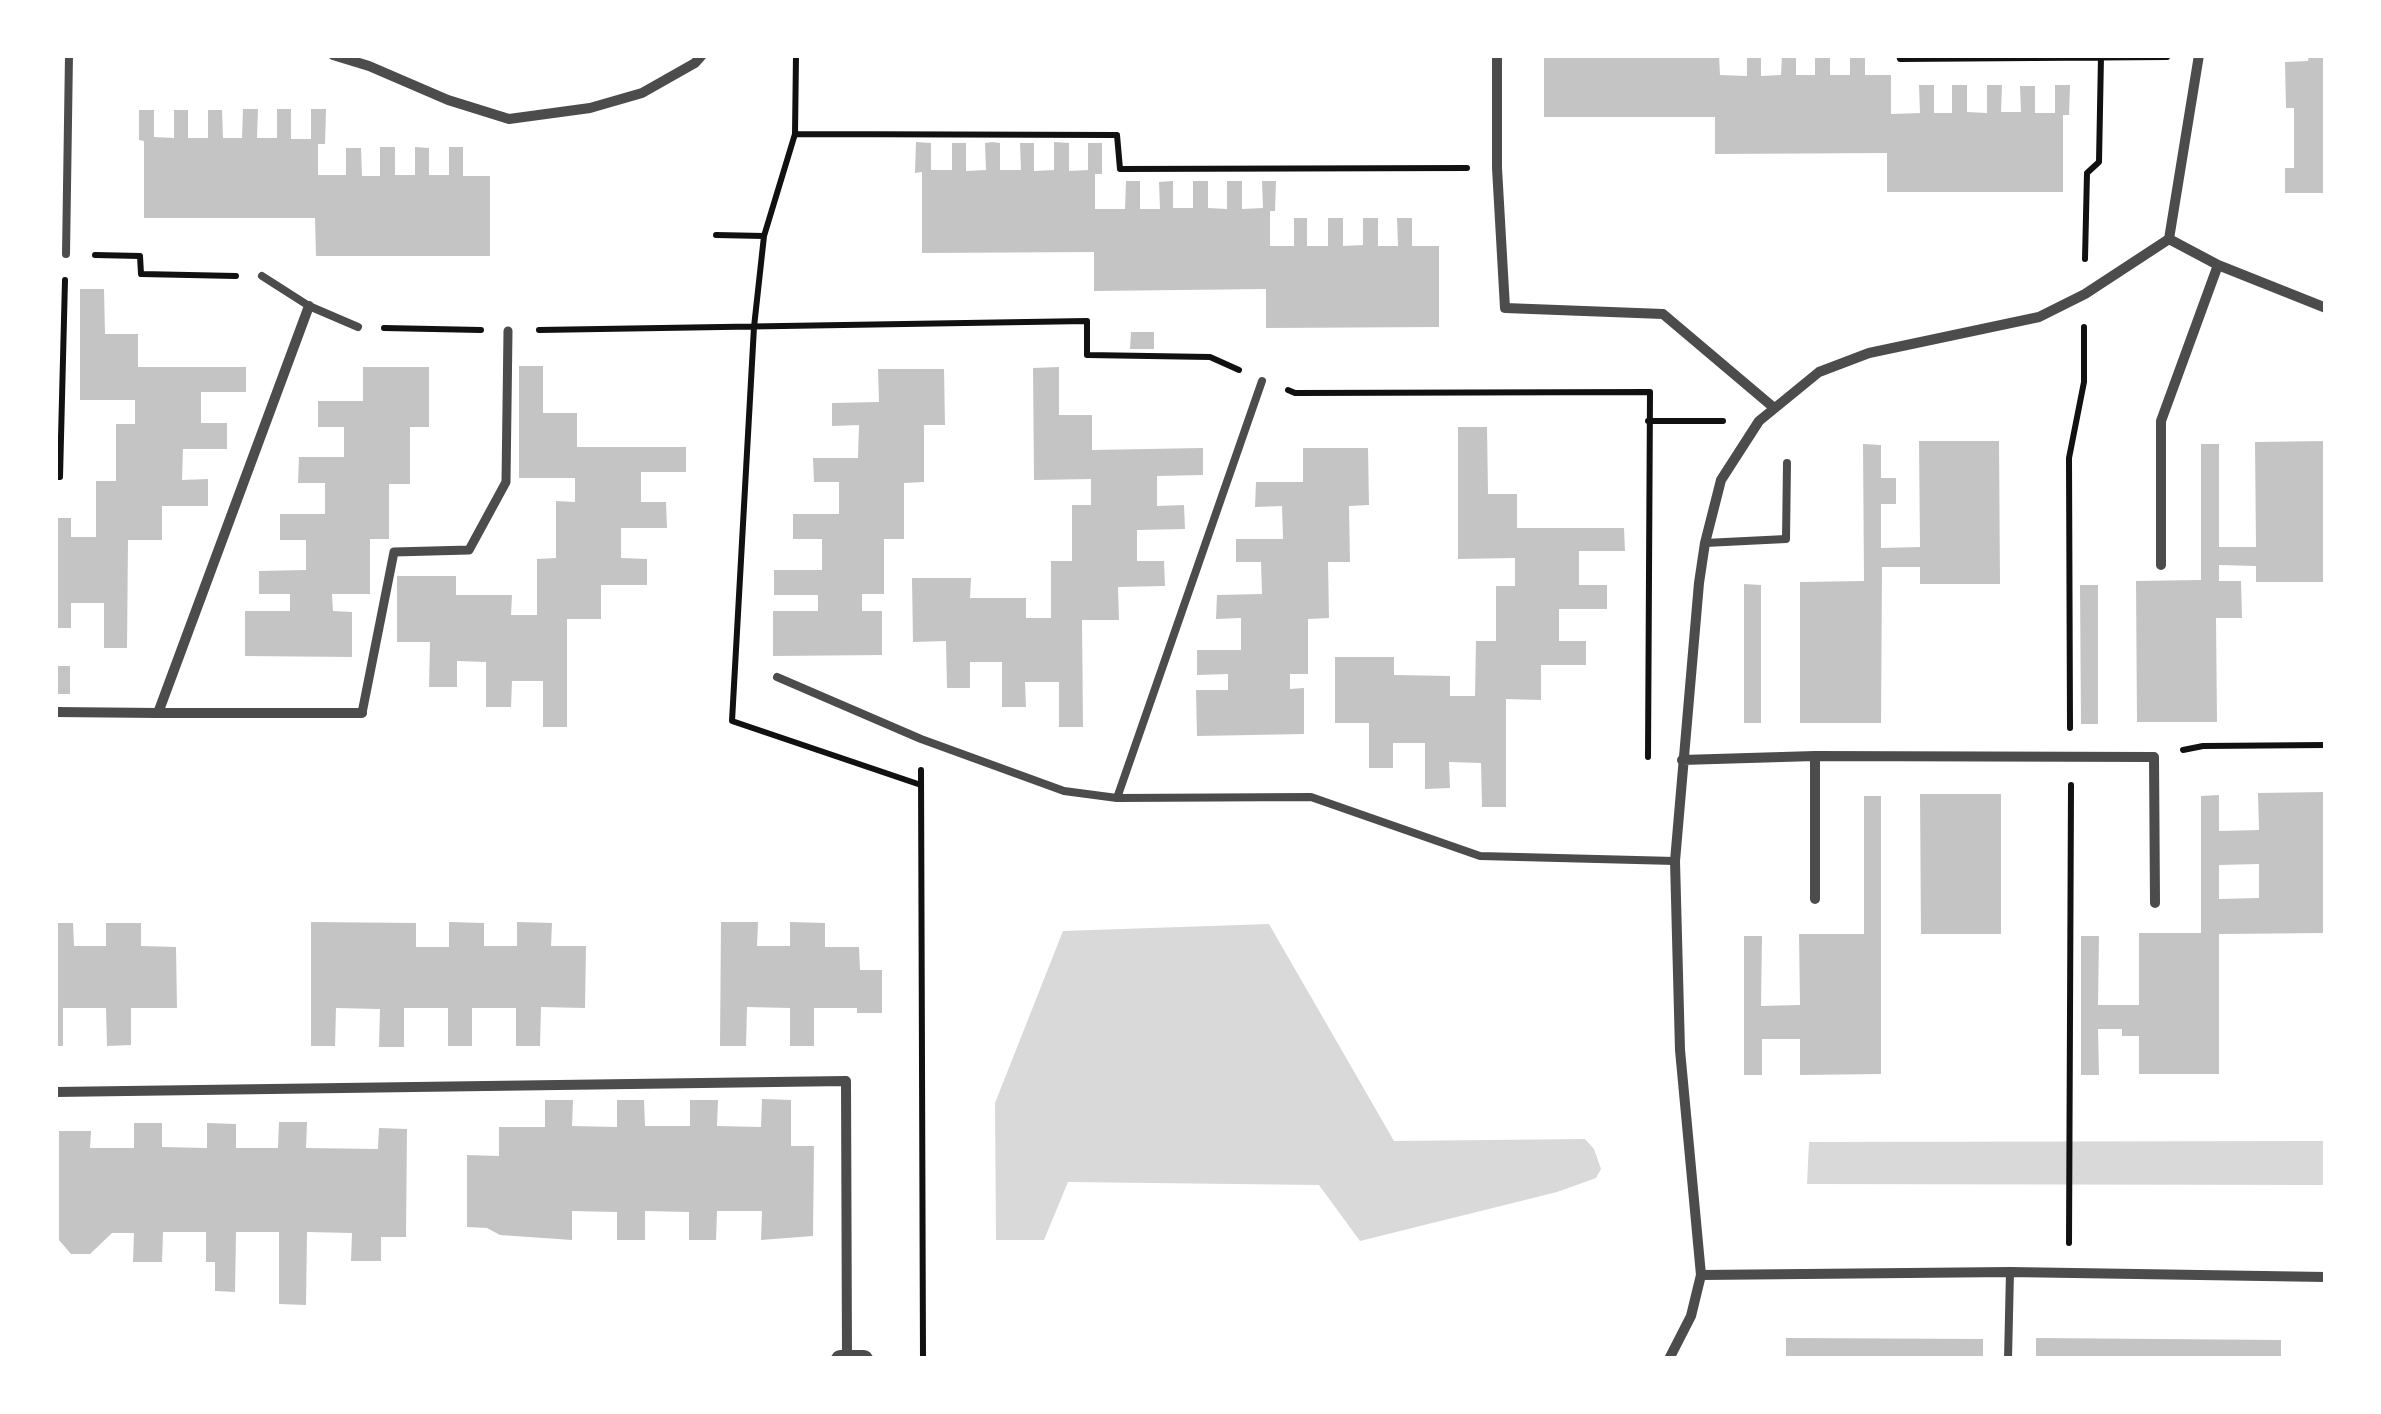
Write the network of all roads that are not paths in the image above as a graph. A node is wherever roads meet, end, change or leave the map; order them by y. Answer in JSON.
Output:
{"nodes":[{"id":1,"x":69,"y":55,"type":"edge"},
{"id":2,"x":333,"y":55,"type":"edge"},
{"id":3,"x":702,"y":55,"type":"edge"},
{"id":4,"x":1497,"y":55,"type":"edge"},
{"id":5,"x":2199,"y":56,"type":"edge"},
{"id":6,"x":2168,"y":239,"type":"junction"},
{"id":7,"x":66,"y":254,"type":"road end"},
{"id":8,"x":2218,"y":265,"type":"junction"},
{"id":9,"x":262,"y":276,"type":"road end"},
{"id":10,"x":309,"y":306,"type":"junction"},
{"id":11,"x":2326,"y":308,"type":"edge"},
{"id":12,"x":358,"y":328,"type":"road end"},
{"id":13,"x":508,"y":331,"type":"road end"},
{"id":14,"x":1262,"y":381,"type":"road end"},
{"id":15,"x":1773,"y":407,"type":"junction"},
{"id":16,"x":1788,"y":463,"type":"dead end"},
{"id":17,"x":1704,"y":543,"type":"junction"},
{"id":18,"x":2162,"y":566,"type":"dead end"},
{"id":19,"x":776,"y":677,"type":"dead end"},
{"id":20,"x":55,"y":712,"type":"edge"},
{"id":21,"x":158,"y":713,"type":"junction"},
{"id":22,"x":362,"y":714,"type":"joint"},
{"id":23,"x":1815,"y":756,"type":"junction"},
{"id":24,"x":1682,"y":760,"type":"junction"},
{"id":25,"x":1117,"y":798,"type":"junction"},
{"id":26,"x":1674,"y":861,"type":"junction"},
{"id":27,"x":1815,"y":898,"type":"dead end"},
{"id":28,"x":2155,"y":903,"type":"dead end"},
{"id":29,"x":55,"y":1092,"type":"edge"},
{"id":30,"x":2010,"y":1272,"type":"junction"},
{"id":31,"x":1701,"y":1275,"type":"junction"},
{"id":32,"x":2326,"y":1277,"type":"edge"},
{"id":33,"x":844,"y":1359,"type":"edge"},
{"id":34,"x":864,"y":1359,"type":"edge"},
{"id":35,"x":1669,"y":1359,"type":"edge"},
{"id":36,"x":2008,"y":1359,"type":"edge"}],
"edges":[{"from":1,"to":7,"type":"lane"},
{"from":2,"to":3,"type":"street"},
{"from":4,"to":15,"type":"street"},
{"from":5,"to":6,"type":"street"},
{"from":6,"to":8,"type":"street"},
{"from":6,"to":15,"type":"street"},
{"from":8,"to":11,"type":"street"},
{"from":8,"to":18,"type":"street"},
{"from":9,"to":10,"type":"lane"},
{"from":10,"to":12,"type":"lane"},
{"from":10,"to":21,"type":"street"},
{"from":13,"to":22,"type":"street"},
{"from":14,"to":25,"type":"lane"},
{"from":15,"to":17,"type":"street"},
{"from":16,"to":17,"type":"lane"},
{"from":17,"to":24,"type":"street"},
{"from":19,"to":25,"type":"lane"},
{"from":20,"to":21,"type":"street"},
{"from":21,"to":22,"type":"street"},
{"from":23,"to":24,"type":"street"},
{"from":23,"to":27,"type":"street"},
{"from":23,"to":28,"type":"street"},
{"from":24,"to":26,"type":"street"},
{"from":25,"to":26,"type":"lane"},
{"from":26,"to":31,"type":"street"},
{"from":29,"to":33,"type":"street"},
{"from":30,"to":31,"type":"street"},
{"from":30,"to":32,"type":"street"},
{"from":30,"to":36,"type":"lane"},
{"from":31,"to":35,"type":"street"},
{"from":33,"to":34,"type":"street"}]}
